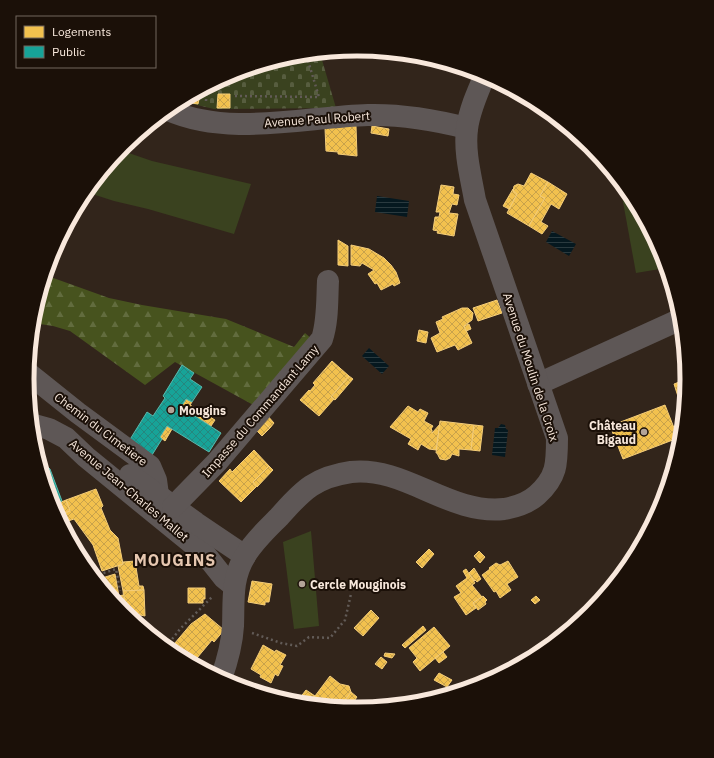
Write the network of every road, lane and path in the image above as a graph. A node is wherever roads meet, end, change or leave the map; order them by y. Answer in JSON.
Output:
{"nodes":[{"id":1,"x":308,"y":60,"type":"edge"},
{"id":2,"x":482,"y":82,"type":"edge"},
{"id":3,"x":235,"y":96,"type":"dead end"},
{"id":4,"x":174,"y":113,"type":"edge"},
{"id":5,"x":467,"y":128,"type":"junction"},
{"id":6,"x":328,"y":281,"type":"dead end"},
{"id":7,"x":675,"y":323,"type":"edge"},
{"id":8,"x":34,"y":378,"type":"edge"},
{"id":9,"x":538,"y":384,"type":"junction"},
{"id":10,"x":38,"y":426,"type":"edge"},
{"id":11,"x":66,"y":438,"type":"junction"},
{"id":12,"x":166,"y":501,"type":"junction"},
{"id":13,"x":245,"y":556,"type":"junction"},
{"id":14,"x":100,"y":574,"type":"edge"},
{"id":15,"x":120,"y":591,"type":"dead end"},
{"id":16,"x":233,"y":593,"type":"junction"},
{"id":17,"x":351,"y":594,"type":"dead end"},
{"id":18,"x":246,"y":631,"type":"dead end"},
{"id":19,"x":170,"y":642,"type":"edge"},
{"id":20,"x":223,"y":673,"type":"edge"}],
"edges":[{"from":1,"to":3,"type":"path"},
{"from":2,"to":5,"type":"street","name":"Avenue du Moulin de la Croix"},
{"from":4,"to":5,"type":"street","name":"Avenue Paul Robert"},
{"from":5,"to":9,"type":"street","name":"Avenue du Moulin de la Croix"},
{"from":6,"to":12,"type":"street","name":"Impasse du Commandant Lamy"},
{"from":7,"to":9,"type":"street"},
{"from":8,"to":12,"type":"street","name":"Chemin du Cimetiere"},
{"from":9,"to":13,"type":"street","name":"Avenue du Moulin de la Croix"},
{"from":10,"to":11,"type":"street","name":"Avenue Jean-Charles Mallet"},
{"from":11,"to":12,"type":"street"},
{"from":11,"to":16,"type":"street","name":"Avenue Jean-Charles Mallet"},
{"from":12,"to":13,"type":"street"},
{"from":13,"to":16,"type":"street","name":"Avenue du Moulin de la Croix"},
{"from":14,"to":15,"type":"path"},
{"from":16,"to":19,"type":"path"},
{"from":16,"to":20,"type":"street"},
{"from":17,"to":18,"type":"path"}]}
